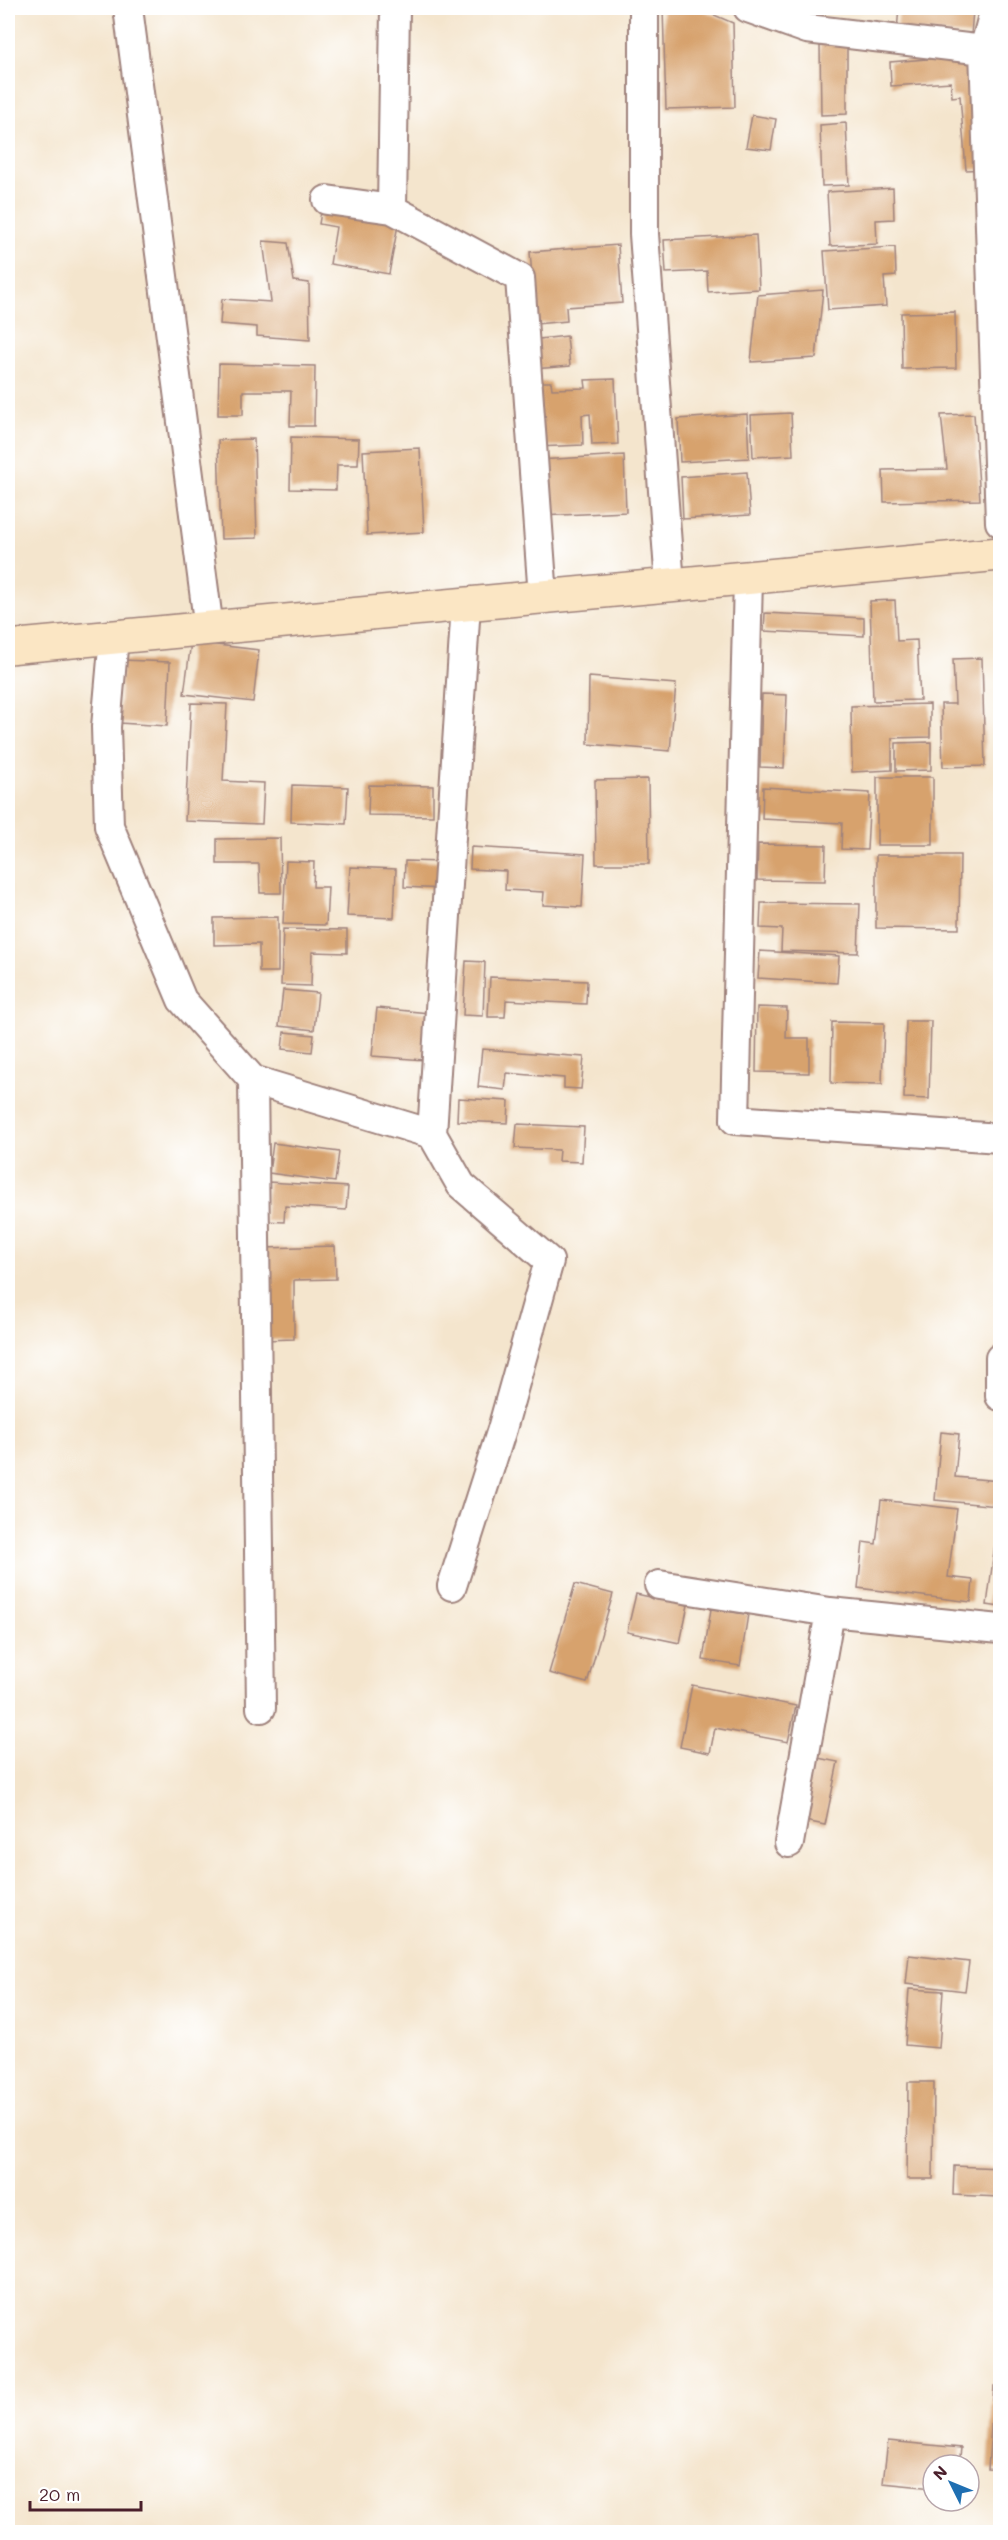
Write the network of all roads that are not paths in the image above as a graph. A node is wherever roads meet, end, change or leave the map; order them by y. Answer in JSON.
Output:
{"nodes":[{"id":1,"x":128,"y":8,"type":"edge"},
{"id":2,"x":394,"y":8,"type":"edge"},
{"id":3,"x":644,"y":8,"type":"edge"},
{"id":4,"x":748,"y":8,"type":"edge"},
{"id":5,"x":994,"y":8,"type":"edge"},
{"id":6,"x":807,"y":18,"type":"edge"},
{"id":7,"x":984,"y":50,"type":"junction"},
{"id":8,"x":327,"y":200,"type":"dead end"},
{"id":9,"x":393,"y":209,"type":"junction"},
{"id":10,"x":1000,"y":522,"type":"edge"},
{"id":11,"x":1000,"y":554,"type":"edge"},
{"id":12,"x":748,"y":578,"type":"junction"},
{"id":13,"x":670,"y":585,"type":"junction"},
{"id":14,"x":543,"y":597,"type":"junction"},
{"id":15,"x":466,"y":604,"type":"junction"},
{"id":16,"x":209,"y":629,"type":"junction"},
{"id":17,"x":114,"y":638,"type":"junction"},
{"id":18,"x":8,"y":647,"type":"edge"},
{"id":19,"x":253,"y":1080,"type":"junction"},
{"id":20,"x":432,"y":1134,"type":"junction"},
{"id":21,"x":1000,"y":1138,"type":"edge"},
{"id":22,"x":1000,"y":1358,"type":"edge"},
{"id":23,"x":1000,"y":1396,"type":"edge"},
{"id":24,"x":659,"y":1585,"type":"dead end"},
{"id":25,"x":452,"y":1586,"type":"dead end"},
{"id":26,"x":830,"y":1612,"type":"junction"},
{"id":27,"x":1000,"y":1629,"type":"edge"},
{"id":28,"x":261,"y":1708,"type":"dead end"},
{"id":29,"x":789,"y":1843,"type":"dead end"}],
"edges":[{"from":1,"to":16,"type":"street"},
{"from":2,"to":9,"type":"street"},
{"from":3,"to":13,"type":"street"},
{"from":4,"to":6,"type":"street"},
{"from":5,"to":7,"type":"street"},
{"from":6,"to":7,"type":"street"},
{"from":7,"to":10,"type":"street"},
{"from":8,"to":9,"type":"street"},
{"from":9,"to":14,"type":"street"},
{"from":11,"to":12,"type":"street"},
{"from":12,"to":13,"type":"street"},
{"from":12,"to":21,"type":"street"},
{"from":13,"to":14,"type":"street"},
{"from":14,"to":15,"type":"street"},
{"from":15,"to":16,"type":"street"},
{"from":15,"to":20,"type":"street"},
{"from":16,"to":17,"type":"street"},
{"from":17,"to":18,"type":"street"},
{"from":17,"to":19,"type":"street"},
{"from":19,"to":20,"type":"street"},
{"from":19,"to":28,"type":"street"},
{"from":20,"to":25,"type":"street"},
{"from":22,"to":23,"type":"street"},
{"from":24,"to":26,"type":"street"},
{"from":26,"to":27,"type":"street"},
{"from":26,"to":29,"type":"street"}]}
